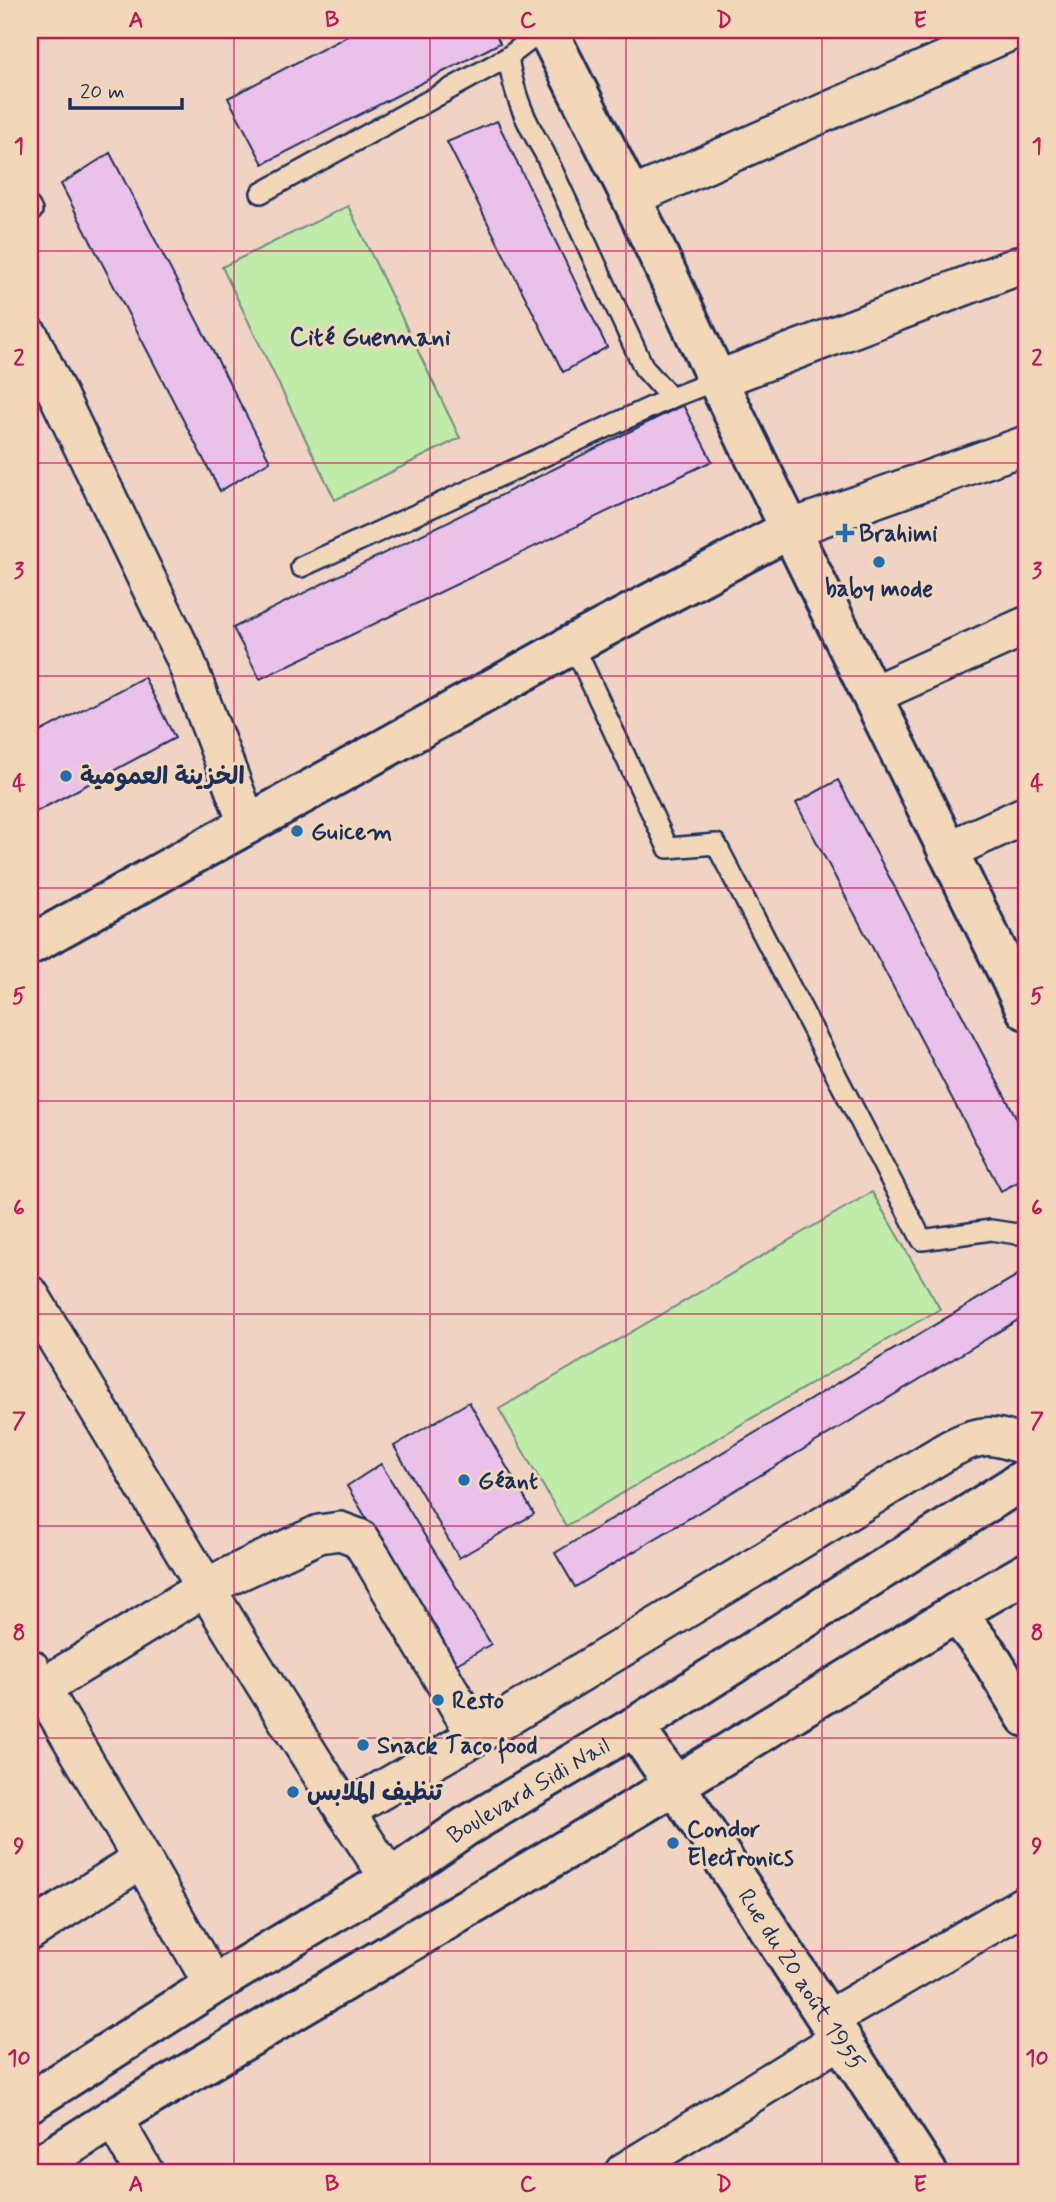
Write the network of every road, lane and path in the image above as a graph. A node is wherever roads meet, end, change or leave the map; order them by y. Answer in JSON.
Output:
{"nodes":[{"id":1,"x":545,"y":30,"type":"edge"},
{"id":2,"x":1014,"y":30,"type":"edge"},
{"id":3,"x":508,"y":57,"type":"junction"},
{"id":4,"x":261,"y":194,"type":"dead end"},
{"id":5,"x":631,"y":197,"type":"junction"},
{"id":6,"x":1026,"y":262,"type":"edge"},
{"id":7,"x":30,"y":337,"type":"edge"},
{"id":8,"x":717,"y":380,"type":"junction"},
{"id":9,"x":671,"y":398,"type":"junction"},
{"id":10,"x":1026,"y":444,"type":"edge"},
{"id":11,"x":790,"y":529,"type":"junction"},
{"id":12,"x":301,"y":567,"type":"dead end"},
{"id":13,"x":1026,"y":626,"type":"edge"},
{"id":14,"x":573,"y":644,"type":"junction"},
{"id":15,"x":872,"y":695,"type":"junction"},
{"id":16,"x":1026,"y":815,"type":"edge"},
{"id":17,"x":247,"y":823,"type":"junction"},
{"id":18,"x":947,"y":851,"type":"junction"},
{"id":19,"x":30,"y":944,"type":"edge"},
{"id":20,"x":1025,"y":1002,"type":"edge"},
{"id":21,"x":1026,"y":1230,"type":"edge"},
{"id":22,"x":30,"y":1295,"type":"edge"},
{"id":23,"x":1026,"y":1446,"type":"edge"},
{"id":24,"x":1026,"y":1478,"type":"edge"},
{"id":25,"x":1026,"y":1573,"type":"edge"},
{"id":26,"x":206,"y":1587,"type":"junction"},
{"id":27,"x":956,"y":1613,"type":"junction"},
{"id":28,"x":34,"y":1684,"type":"edge"},
{"id":29,"x":1026,"y":1717,"type":"edge"},
{"id":30,"x":634,"y":1727,"type":"junction"},
{"id":31,"x":476,"y":1736,"type":"junction"},
{"id":32,"x":675,"y":1785,"type":"junction"},
{"id":33,"x":345,"y":1811,"type":"junction"},
{"id":34,"x":142,"y":1859,"type":"junction"},
{"id":35,"x":390,"y":1879,"type":"junction"},
{"id":36,"x":1026,"y":1903,"type":"edge"},
{"id":37,"x":30,"y":1931,"type":"edge"},
{"id":38,"x":213,"y":1985,"type":"junction"},
{"id":39,"x":835,"y":2029,"type":"junction"},
{"id":40,"x":30,"y":2102,"type":"edge"},
{"id":41,"x":113,"y":2118,"type":"junction"},
{"id":42,"x":30,"y":2171,"type":"edge"},
{"id":43,"x":144,"y":2172,"type":"edge"},
{"id":44,"x":624,"y":2172,"type":"edge"},
{"id":45,"x":927,"y":2172,"type":"edge"}],
"edges":[{"from":1,"to":3,"type":"lane"},
{"from":1,"to":5,"type":"street"},
{"from":2,"to":5,"type":"street"},
{"from":3,"to":4,"type":"lane"},
{"from":3,"to":9,"type":"lane"},
{"from":5,"to":8,"type":"street"},
{"from":6,"to":8,"type":"street"},
{"from":7,"to":17,"type":"street"},
{"from":8,"to":9,"type":"lane"},
{"from":8,"to":11,"type":"street"},
{"from":9,"to":12,"type":"lane"},
{"from":10,"to":11,"type":"street"},
{"from":11,"to":14,"type":"street"},
{"from":11,"to":15,"type":"street"},
{"from":13,"to":15,"type":"street"},
{"from":14,"to":17,"type":"street"},
{"from":14,"to":21,"type":"lane"},
{"from":15,"to":18,"type":"street"},
{"from":16,"to":18,"type":"street"},
{"from":17,"to":19,"type":"street"},
{"from":18,"to":20,"type":"street"},
{"from":22,"to":26,"type":"street"},
{"from":23,"to":31,"type":"street"},
{"from":24,"to":30,"type":"street","name":"Boulevard Sidi Nail"},
{"from":25,"to":27,"type":"street"},
{"from":26,"to":28,"type":"street"},
{"from":26,"to":31,"type":"street"},
{"from":26,"to":33,"type":"street"},
{"from":27,"to":29,"type":"street"},
{"from":27,"to":32,"type":"street"},
{"from":28,"to":34,"type":"street"},
{"from":30,"to":32,"type":"street","name":"Rue du 20 août 1955"},
{"from":30,"to":35,"type":"street","name":"Boulevard Sidi Nail"},
{"from":31,"to":33,"type":"street"},
{"from":32,"to":39,"type":"street","name":"Rue du 20 août 1955"},
{"from":32,"to":41,"type":"street"},
{"from":33,"to":35,"type":"street"},
{"from":34,"to":37,"type":"street"},
{"from":34,"to":38,"type":"street"},
{"from":35,"to":38,"type":"street","name":"Boulevard Sidi Nail"},
{"from":36,"to":39,"type":"street"},
{"from":38,"to":40,"type":"street","name":"Boulevard Sidi Nail"},
{"from":39,"to":44,"type":"street"},
{"from":39,"to":45,"type":"street","name":"Rue du 20 août 1955"},
{"from":41,"to":42,"type":"street"},
{"from":41,"to":43,"type":"street"}]}
